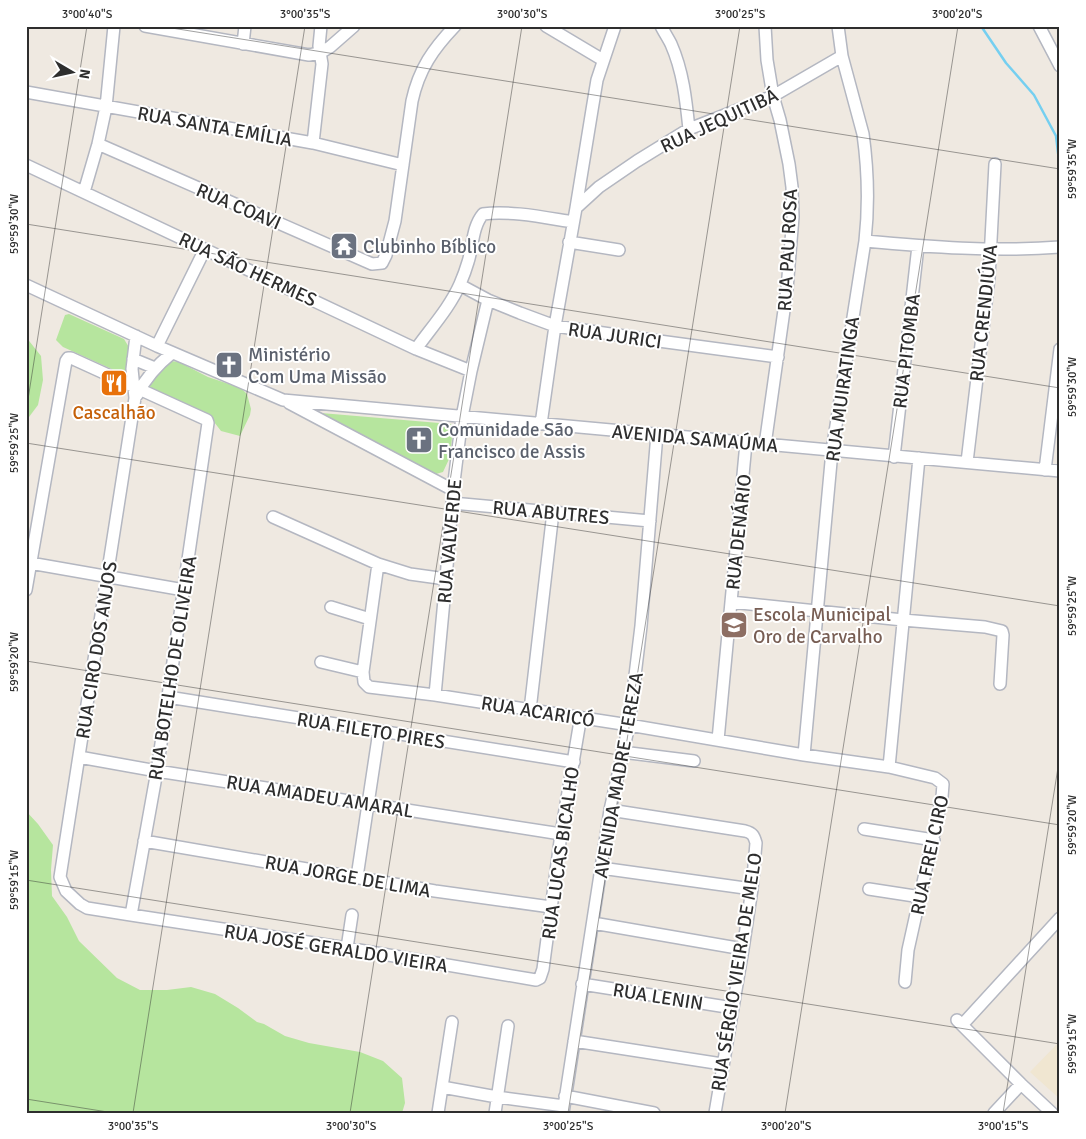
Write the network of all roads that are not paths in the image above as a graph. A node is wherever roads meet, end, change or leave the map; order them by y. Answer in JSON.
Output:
{"nodes":[{"id":1,"x":114,"y":26,"type":"edge"},
{"id":2,"x":145,"y":26,"type":"edge"},
{"id":3,"x":245,"y":26,"type":"edge"},
{"id":4,"x":321,"y":26,"type":"edge"},
{"id":5,"x":354,"y":26,"type":"edge"},
{"id":6,"x":455,"y":26,"type":"edge"},
{"id":7,"x":546,"y":26,"type":"edge"},
{"id":8,"x":615,"y":26,"type":"edge"},
{"id":9,"x":661,"y":26,"type":"edge"},
{"id":10,"x":765,"y":26,"type":"edge"},
{"id":11,"x":838,"y":26,"type":"edge"},
{"id":12,"x":1039,"y":26,"type":"edge"},
{"id":13,"x":243,"y":44,"type":"junction"},
{"id":14,"x":320,"y":53,"type":"junction"},
{"id":15,"x":842,"y":56,"type":"junction"},
{"id":16,"x":603,"y":60,"type":"junction"},
{"id":17,"x":1060,"y":66,"type":"edge"},
{"id":18,"x":26,"y":92,"type":"edge"},
{"id":19,"x":773,"y":96,"type":"junction"},
{"id":20,"x":106,"y":107,"type":"junction"},
{"id":21,"x":690,"y":129,"type":"junction"},
{"id":22,"x":98,"y":144,"type":"junction"},
{"id":23,"x":313,"y":144,"type":"junction"},
{"id":24,"x":403,"y":164,"type":"junction"},
{"id":25,"x":995,"y":164,"type":"dead end"},
{"id":26,"x":26,"y":165,"type":"edge"},
{"id":27,"x":84,"y":192,"type":"junction"},
{"id":28,"x":576,"y":208,"type":"junction"},
{"id":29,"x":574,"y":222,"type":"junction"},
{"id":30,"x":865,"y":241,"type":"junction"},
{"id":31,"x":569,"y":242,"type":"junction"},
{"id":32,"x":918,"y":246,"type":"junction"},
{"id":33,"x":1060,"y":247,"type":"edge"},
{"id":34,"x":205,"y":249,"type":"junction"},
{"id":35,"x":990,"y":249,"type":"junction"},
{"id":36,"x":619,"y":250,"type":"dead end"},
{"id":37,"x":26,"y":284,"type":"edge"},
{"id":38,"x":460,"y":285,"type":"junction"},
{"id":39,"x":488,"y":300,"type":"junction"},
{"id":40,"x":555,"y":326,"type":"junction"},
{"id":41,"x":136,"y":336,"type":"junction"},
{"id":42,"x":157,"y":346,"type":"junction"},
{"id":43,"x":416,"y":349,"type":"junction"},
{"id":44,"x":1060,"y":349,"type":"edge"},
{"id":45,"x":172,"y":353,"type":"junction"},
{"id":46,"x":778,"y":357,"type":"junction"},
{"id":47,"x":133,"y":359,"type":"junction"},
{"id":48,"x":154,"y":368,"type":"junction"},
{"id":49,"x":471,"y":371,"type":"junction"},
{"id":50,"x":136,"y":391,"type":"junction"},
{"id":51,"x":1057,"y":394,"type":"edge"},
{"id":52,"x":283,"y":400,"type":"junction"},
{"id":53,"x":462,"y":417,"type":"junction"},
{"id":54,"x":541,"y":424,"type":"junction"},
{"id":55,"x":657,"y":434,"type":"junction"},
{"id":56,"x":746,"y":443,"type":"junction"},
{"id":57,"x":766,"y":445,"type":"junction"},
{"id":58,"x":832,"y":451,"type":"junction"},
{"id":59,"x":894,"y":457,"type":"junction"},
{"id":60,"x":920,"y":458,"type":"junction"},
{"id":61,"x":967,"y":462,"type":"junction"},
{"id":62,"x":1045,"y":470,"type":"junction"},
{"id":63,"x":1060,"y":471,"type":"edge"},
{"id":64,"x":453,"y":490,"type":"junction"},
{"id":65,"x":452,"y":503,"type":"junction"},
{"id":66,"x":553,"y":512,"type":"junction"},
{"id":67,"x":273,"y":517,"type":"dead end"},
{"id":68,"x":650,"y":521,"type":"junction"},
{"id":69,"x":30,"y":563,"type":"junction"},
{"id":70,"x":378,"y":564,"type":"junction"},
{"id":71,"x":108,"y":576,"type":"junction"},
{"id":72,"x":446,"y":579,"type":"junction"},
{"id":73,"x":26,"y":590,"type":"edge"},
{"id":74,"x":184,"y":590,"type":"junction"},
{"id":75,"x":731,"y":602,"type":"junction"},
{"id":76,"x":331,"y":607,"type":"dead end"},
{"id":77,"x":817,"y":611,"type":"junction"},
{"id":78,"x":370,"y":619,"type":"junction"},
{"id":79,"x":903,"y":620,"type":"junction"},
{"id":80,"x":321,"y":662,"type":"dead end"},
{"id":81,"x":363,"y":672,"type":"junction"},
{"id":82,"x":1000,"y":684,"type":"dead end"},
{"id":83,"x":435,"y":695,"type":"junction"},
{"id":84,"x":168,"y":697,"type":"junction"},
{"id":85,"x":530,"y":710,"type":"junction"},
{"id":86,"x":629,"y":726,"type":"junction"},
{"id":87,"x":579,"y":727,"type":"dead end"},
{"id":88,"x":379,"y":731,"type":"junction"},
{"id":89,"x":718,"y":740,"type":"junction"},
{"id":90,"x":622,"y":752,"type":"junction"},
{"id":91,"x":804,"y":755,"type":"junction"},
{"id":92,"x":79,"y":757,"type":"junction"},
{"id":93,"x":694,"y":761,"type":"dead end"},
{"id":94,"x":574,"y":762,"type":"junction"},
{"id":95,"x":889,"y":768,"type":"junction"},
{"id":96,"x":157,"y":771,"type":"junction"},
{"id":97,"x":368,"y":803,"type":"junction"},
{"id":98,"x":610,"y":810,"type":"junction"},
{"id":99,"x":864,"y":829,"type":"dead end"},
{"id":100,"x":561,"y":834,"type":"junction"},
{"id":101,"x":934,"y":840,"type":"junction"},
{"id":102,"x":144,"y":841,"type":"junction"},
{"id":103,"x":602,"y":868,"type":"junction"},
{"id":104,"x":357,"y":877,"type":"junction"},
{"id":105,"x":752,"y":889,"type":"junction"},
{"id":106,"x":869,"y":889,"type":"dead end"},
{"id":107,"x":921,"y":897,"type":"junction"},
{"id":108,"x":552,"y":907,"type":"junction"},
{"id":109,"x":131,"y":915,"type":"junction"},
{"id":110,"x":352,"y":915,"type":"dead end"},
{"id":111,"x":1060,"y":918,"type":"edge"},
{"id":112,"x":593,"y":923,"type":"junction"},
{"id":113,"x":347,"y":948,"type":"junction"},
{"id":114,"x":743,"y":949,"type":"junction"},
{"id":115,"x":540,"y":978,"type":"joint"},
{"id":116,"x":905,"y":982,"type":"dead end"},
{"id":117,"x":582,"y":984,"type":"junction"},
{"id":118,"x":733,"y":1008,"type":"junction"},
{"id":119,"x":452,"y":1022,"type":"dead end"},
{"id":120,"x":508,"y":1026,"type":"dead end"},
{"id":121,"x":574,"y":1041,"type":"junction"},
{"id":122,"x":722,"y":1064,"type":"junction"},
{"id":123,"x":1021,"y":1084,"type":"junction"},
{"id":124,"x":442,"y":1087,"type":"junction"},
{"id":125,"x":498,"y":1097,"type":"junction"},
{"id":126,"x":564,"y":1105,"type":"edge"},
{"id":127,"x":438,"y":1113,"type":"edge"},
{"id":128,"x":495,"y":1113,"type":"edge"},
{"id":129,"x":654,"y":1113,"type":"edge"},
{"id":130,"x":715,"y":1113,"type":"edge"},
{"id":131,"x":994,"y":1113,"type":"edge"},
{"id":132,"x":1052,"y":1113,"type":"edge"}],
"edges":[{"from":1,"to":20,"type":"street"},
{"from":2,"to":13,"type":"street"},
{"from":3,"to":13,"type":"street"},
{"from":4,"to":14,"type":"street"},
{"from":5,"to":14,"type":"street"},
{"from":6,"to":24,"type":"street"},
{"from":7,"to":16,"type":"street"},
{"from":8,"to":16,"type":"street"},
{"from":9,"to":21,"type":"street"},
{"from":10,"to":19,"type":"street","name":"RUA PAU ROSA"},
{"from":11,"to":15,"type":"street","name":"RUA MUIRATINGA"},
{"from":12,"to":17,"type":"street"},
{"from":13,"to":14,"type":"street"},
{"from":14,"to":23,"type":"street"},
{"from":15,"to":19,"type":"street","name":"RUA JEQUITIBÁ"},
{"from":15,"to":30,"type":"street","name":"RUA MUIRATINGA"},
{"from":16,"to":28,"type":"street"},
{"from":18,"to":20,"type":"street","name":"RUA SANTA EMÍLIA"},
{"from":19,"to":21,"type":"street","name":"RUA JEQUITIBÁ"},
{"from":19,"to":46,"type":"street","name":"RUA PAU ROSA"},
{"from":20,"to":22,"type":"street"},
{"from":20,"to":23,"type":"street","name":"RUA SANTA EMÍLIA"},
{"from":21,"to":28,"type":"street","name":"RUA JEQUITIBÁ"},
{"from":22,"to":24,"type":"street","name":"RUA COAVI"},
{"from":22,"to":27,"type":"street"},
{"from":23,"to":24,"type":"street","name":"RUA SANTA EMÍLIA"},
{"from":25,"to":35,"type":"street","name":"RUA CRENDIÚVA"},
{"from":26,"to":27,"type":"street","name":"RUA SÃO HERMES"},
{"from":27,"to":34,"type":"street","name":"RUA SÃO HERMES"},
{"from":28,"to":29,"type":"street"},
{"from":29,"to":31,"type":"street"},
{"from":29,"to":38,"type":"street"},
{"from":30,"to":32,"type":"street"},
{"from":30,"to":58,"type":"street","name":"RUA MUIRATINGA"},
{"from":31,"to":36,"type":"street"},
{"from":31,"to":40,"type":"street"},
{"from":32,"to":35,"type":"street"},
{"from":32,"to":59,"type":"street","name":"RUA PITOMBA"},
{"from":33,"to":35,"type":"street"},
{"from":34,"to":42,"type":"street"},
{"from":34,"to":43,"type":"street","name":"RUA SÃO HERMES"},
{"from":35,"to":61,"type":"street","name":"RUA CRENDIÚVA"},
{"from":37,"to":41,"type":"street","name":"AVENIDA SAMAÚMA"},
{"from":38,"to":39,"type":"street","name":"RUA JURICI"},
{"from":38,"to":43,"type":"street"},
{"from":39,"to":40,"type":"street","name":"RUA JURICI"},
{"from":39,"to":49,"type":"street","name":"RUA VALVERDE"},
{"from":40,"to":46,"type":"street","name":"RUA JURICI"},
{"from":40,"to":54,"type":"street"},
{"from":41,"to":42,"type":"street","name":"AVENIDA SAMAÚMA"},
{"from":41,"to":47,"type":"street","name":"RUA CIRO DOS ANJOS"},
{"from":42,"to":45,"type":"street","name":"AVENIDA SAMAÚMA"},
{"from":43,"to":49,"type":"street","name":"RUA SÃO HERMES"},
{"from":44,"to":51,"type":"street"},
{"from":45,"to":48,"type":"street"},
{"from":45,"to":52,"type":"street","name":"AVENIDA SAMAÚMA"},
{"from":46,"to":57,"type":"street","name":"RUA PAU ROSA"},
{"from":47,"to":48,"type":"street"},
{"from":47,"to":50,"type":"street","name":"RUA CIRO DOS ANJOS"},
{"from":48,"to":50,"type":"street"},
{"from":49,"to":53,"type":"street","name":"RUA VALVERDE"},
{"from":50,"to":69,"type":"street"},
{"from":50,"to":71,"type":"street","name":"RUA CIRO DOS ANJOS"},
{"from":50,"to":74,"type":"street","name":"RUA BOTELHO DE OLIVEIRA"},
{"from":51,"to":62,"type":"street"},
{"from":52,"to":53,"type":"street","name":"AVENIDA SAMAÚMA"},
{"from":52,"to":64,"type":"street"},
{"from":53,"to":54,"type":"street","name":"AVENIDA SAMAÚMA"},
{"from":53,"to":64,"type":"street","name":"RUA VALVERDE"},
{"from":54,"to":55,"type":"street","name":"AVENIDA SAMAÚMA"},
{"from":55,"to":56,"type":"street","name":"AVENIDA SAMAÚMA"},
{"from":55,"to":68,"type":"street","name":"AVENIDA MADRE TEREZA"},
{"from":56,"to":57,"type":"street","name":"AVENIDA SAMAÚMA"},
{"from":56,"to":75,"type":"street","name":"RUA DENÁRIO"},
{"from":57,"to":58,"type":"street","name":"AVENIDA SAMAÚMA"},
{"from":58,"to":59,"type":"street","name":"AVENIDA SAMAÚMA"},
{"from":58,"to":77,"type":"street","name":"RUA MUIRATINGA"},
{"from":59,"to":60,"type":"street","name":"AVENIDA SAMAÚMA"},
{"from":60,"to":61,"type":"street","name":"AVENIDA SAMAÚMA"},
{"from":60,"to":79,"type":"street"},
{"from":61,"to":62,"type":"street","name":"AVENIDA SAMAÚMA"},
{"from":62,"to":63,"type":"street","name":"AVENIDA SAMAÚMA"},
{"from":64,"to":65,"type":"street","name":"RUA VALVERDE"},
{"from":65,"to":66,"type":"street","name":"RUA ABUTRES"},
{"from":65,"to":72,"type":"street","name":"RUA VALVERDE"},
{"from":66,"to":68,"type":"street","name":"RUA ABUTRES"},
{"from":66,"to":85,"type":"street"},
{"from":67,"to":70,"type":"street"},
{"from":68,"to":86,"type":"street","name":"AVENIDA MADRE TEREZA"},
{"from":69,"to":71,"type":"street"},
{"from":69,"to":73,"type":"street"},
{"from":70,"to":72,"type":"street"},
{"from":70,"to":78,"type":"street"},
{"from":71,"to":74,"type":"street"},
{"from":71,"to":92,"type":"street","name":"RUA CIRO DOS ANJOS"},
{"from":72,"to":83,"type":"street","name":"RUA VALVERDE"},
{"from":74,"to":84,"type":"street","name":"RUA BOTELHO DE OLIVEIRA"},
{"from":75,"to":77,"type":"street"},
{"from":75,"to":89,"type":"street","name":"RUA DENÁRIO"},
{"from":76,"to":78,"type":"street"},
{"from":77,"to":79,"type":"street"},
{"from":77,"to":91,"type":"street","name":"RUA MUIRATINGA"},
{"from":78,"to":81,"type":"street"},
{"from":79,"to":82,"type":"street"},
{"from":79,"to":95,"type":"street"},
{"from":80,"to":81,"type":"street"},
{"from":81,"to":83,"type":"street","name":"RUA ACARICÓ"},
{"from":83,"to":85,"type":"street","name":"RUA ACARICÓ"},
{"from":84,"to":88,"type":"street","name":"RUA FILETO PIRES"},
{"from":84,"to":96,"type":"street","name":"RUA BOTELHO DE OLIVEIRA"},
{"from":85,"to":86,"type":"street","name":"RUA ACARICÓ"},
{"from":86,"to":89,"type":"street","name":"RUA ACARICÓ"},
{"from":86,"to":90,"type":"street","name":"AVENIDA MADRE TEREZA"},
{"from":87,"to":94,"type":"street","name":"RUA LUCAS BICALHO"},
{"from":88,"to":94,"type":"street","name":"RUA FILETO PIRES"},
{"from":88,"to":97,"type":"street"},
{"from":89,"to":91,"type":"street","name":"RUA ACARICÓ"},
{"from":90,"to":93,"type":"street"},
{"from":90,"to":98,"type":"street","name":"AVENIDA MADRE TEREZA"},
{"from":91,"to":95,"type":"street","name":"RUA ACARICÓ"},
{"from":92,"to":96,"type":"street","name":"RUA AMADEU AMARAL"},
{"from":92,"to":109,"type":"street","name":"RUA CIRO DOS ANJOS"},
{"from":94,"to":100,"type":"street","name":"RUA LUCAS BICALHO"},
{"from":95,"to":101,"type":"street","name":"RUA FREI CIRO"},
{"from":96,"to":97,"type":"street","name":"RUA AMADEU AMARAL"},
{"from":96,"to":102,"type":"street","name":"RUA BOTELHO DE OLIVEIRA"},
{"from":97,"to":100,"type":"street","name":"RUA AMADEU AMARAL"},
{"from":97,"to":104,"type":"street"},
{"from":98,"to":103,"type":"street","name":"AVENIDA MADRE TEREZA"},
{"from":98,"to":105,"type":"street","name":"RUA SÉRGIO VIEIRA DE MELO"},
{"from":99,"to":101,"type":"street"},
{"from":100,"to":108,"type":"street","name":"RUA LUCAS BICALHO"},
{"from":101,"to":107,"type":"street","name":"RUA FREI CIRO"},
{"from":102,"to":104,"type":"street","name":"RUA JORGE DE LIMA"},
{"from":102,"to":109,"type":"street","name":"RUA BOTELHO DE OLIVEIRA"},
{"from":103,"to":105,"type":"street"},
{"from":103,"to":112,"type":"street","name":"AVENIDA MADRE TEREZA"},
{"from":104,"to":108,"type":"street","name":"RUA JORGE DE LIMA"},
{"from":105,"to":114,"type":"street","name":"RUA SÉRGIO VIEIRA DE MELO"},
{"from":106,"to":107,"type":"street"},
{"from":107,"to":116,"type":"street","name":"RUA FREI CIRO"},
{"from":108,"to":115,"type":"street","name":"RUA LUCAS BICALHO"},
{"from":109,"to":113,"type":"street","name":"RUA JOSÉ GERALDO VIEIRA"},
{"from":110,"to":113,"type":"street"},
{"from":111,"to":123,"type":"street"},
{"from":112,"to":114,"type":"street"},
{"from":112,"to":117,"type":"street","name":"AVENIDA MADRE TEREZA"},
{"from":113,"to":115,"type":"street","name":"RUA JOSÉ GERALDO VIEIRA"},
{"from":114,"to":118,"type":"street","name":"RUA SÉRGIO VIEIRA DE MELO"},
{"from":117,"to":118,"type":"street","name":"RUA LENIN"},
{"from":117,"to":121,"type":"street","name":"AVENIDA MADRE TEREZA"},
{"from":118,"to":122,"type":"street","name":"RUA SÉRGIO VIEIRA DE MELO"},
{"from":119,"to":124,"type":"street"},
{"from":120,"to":125,"type":"street"},
{"from":121,"to":122,"type":"street"},
{"from":121,"to":126,"type":"street","name":"AVENIDA MADRE TEREZA"},
{"from":122,"to":130,"type":"street","name":"RUA SÉRGIO VIEIRA DE MELO"},
{"from":123,"to":131,"type":"street"},
{"from":123,"to":132,"type":"street"},
{"from":124,"to":125,"type":"street"},
{"from":124,"to":127,"type":"street"},
{"from":125,"to":126,"type":"street"},
{"from":125,"to":128,"type":"street"},
{"from":126,"to":129,"type":"street"}]}
